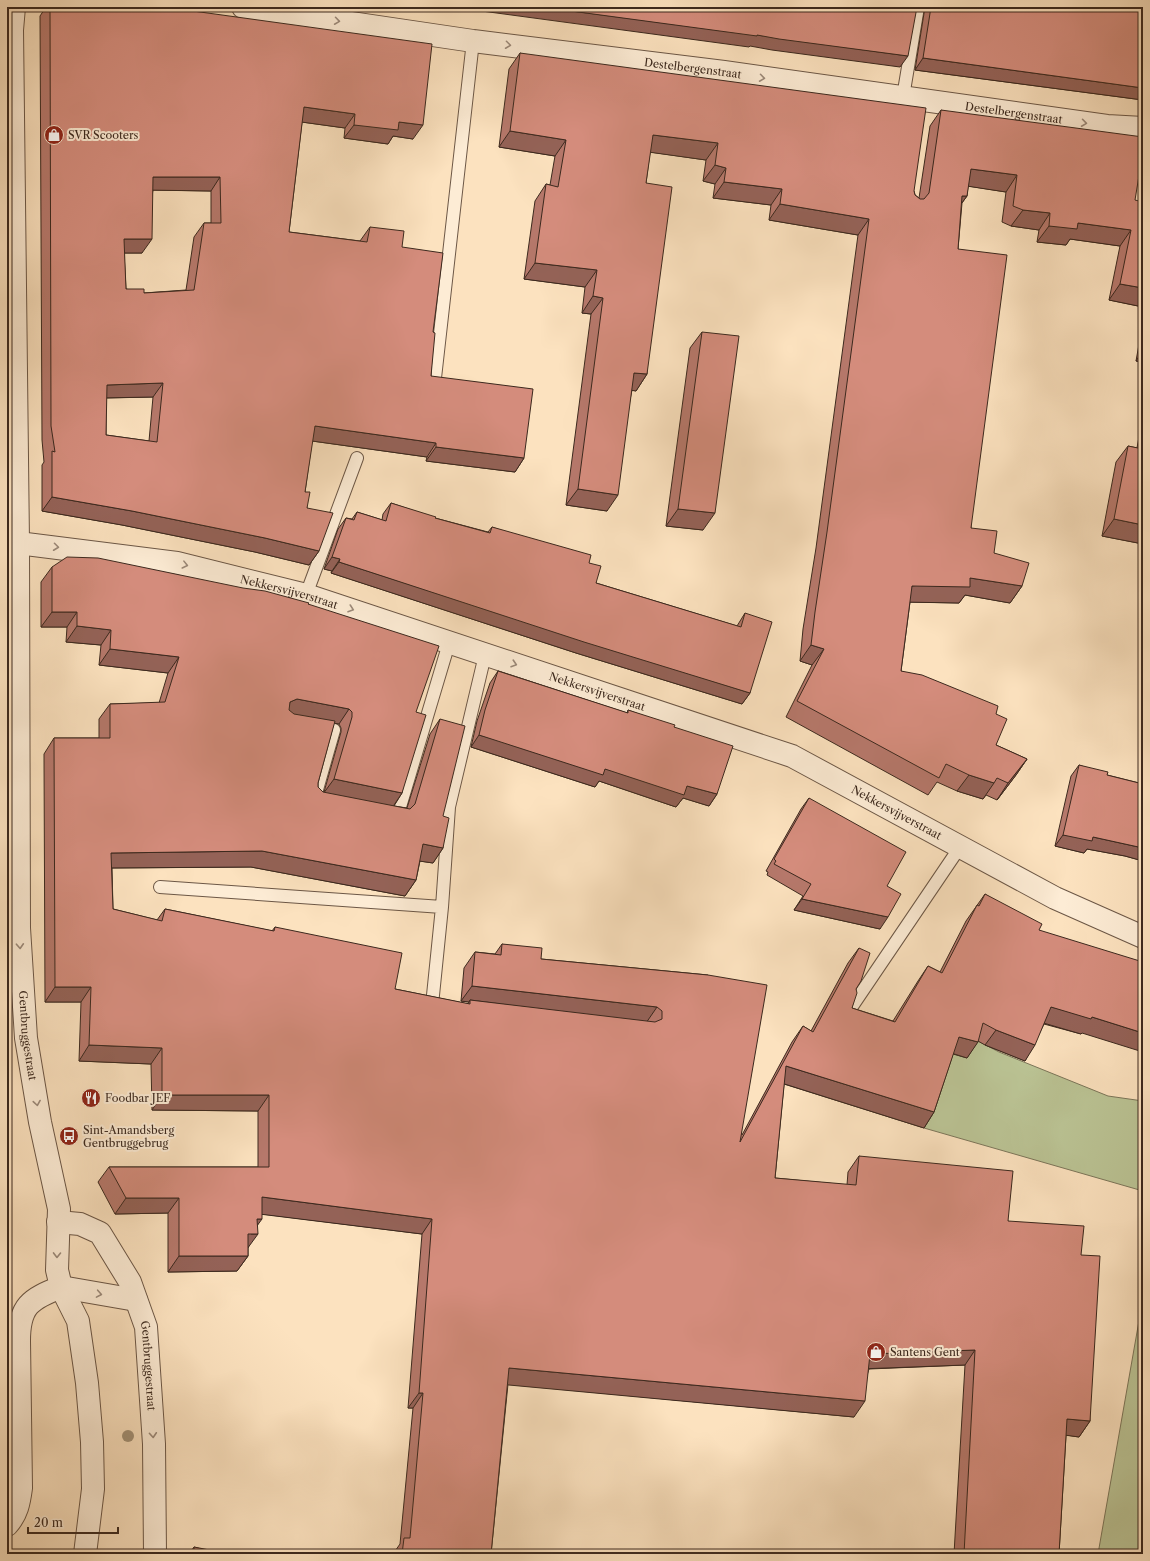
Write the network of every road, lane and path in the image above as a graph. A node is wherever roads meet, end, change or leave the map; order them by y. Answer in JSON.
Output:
{"nodes":[{"id":1,"x":14,"y":7,"type":"edge"},
{"id":2,"x":243,"y":7,"type":"edge"},
{"id":3,"x":918,"y":7,"type":"edge"},
{"id":4,"x":474,"y":41,"type":"junction"},
{"id":5,"x":903,"y":98,"type":"junction"},
{"id":6,"x":1143,"y":128,"type":"edge"},
{"id":7,"x":435,"y":378,"type":"edge"},
{"id":8,"x":357,"y":458,"type":"dead end"},
{"id":9,"x":12,"y":543,"type":"edge"},
{"id":10,"x":306,"y":595,"type":"junction"},
{"id":11,"x":449,"y":643,"type":"junction"},
{"id":12,"x":485,"y":655,"type":"junction"},
{"id":13,"x":306,"y":726,"type":"edge"},
{"id":14,"x":329,"y":803,"type":"edge"},
{"id":15,"x":382,"y":814,"type":"edge"},
{"id":16,"x":960,"y":847,"type":"junction"},
{"id":17,"x":160,"y":887,"type":"dead end"},
{"id":18,"x":442,"y":907,"type":"junction"},
{"id":19,"x":1143,"y":937,"type":"edge"},
{"id":20,"x":14,"y":967,"type":"edge"},
{"id":21,"x":853,"y":1005,"type":"edge"},
{"id":22,"x":456,"y":1008,"type":"edge"},
{"id":23,"x":58,"y":1222,"type":"junction"},
{"id":24,"x":61,"y":1287,"type":"junction"},
{"id":25,"x":136,"y":1300,"type":"junction"},
{"id":26,"x":7,"y":1525,"type":"edge"},
{"id":27,"x":85,"y":1554,"type":"edge"},
{"id":28,"x":155,"y":1554,"type":"edge"}],
"edges":[{"from":1,"to":9,"type":"street","name":"Gentbruggestraat"},
{"from":2,"to":4,"type":"street","name":"Destelbergenstraat","one_way":true},
{"from":3,"to":5,"type":"lane"},
{"from":4,"to":5,"type":"street","name":"Destelbergenstraat","one_way":true},
{"from":4,"to":7,"type":"lane"},
{"from":5,"to":6,"type":"street","name":"Destelbergenstraat","one_way":true},
{"from":8,"to":10,"type":"lane"},
{"from":9,"to":10,"type":"street","name":"Nekkersvijverstraat","one_way":true},
{"from":9,"to":20,"type":"street","name":"Gentbruggestraat","one_way":true},
{"from":10,"to":11,"type":"street","name":"Nekkersvijverstraat","one_way":true},
{"from":11,"to":12,"type":"street","name":"Nekkersvijverstraat"},
{"from":11,"to":15,"type":"lane"},
{"from":12,"to":16,"type":"street","name":"Nekkersvijverstraat","one_way":true},
{"from":12,"to":18,"type":"lane"},
{"from":13,"to":14,"type":"lane"},
{"from":16,"to":19,"type":"street","name":"Nekkersvijverstraat"},
{"from":16,"to":21,"type":"lane"},
{"from":17,"to":18,"type":"lane"},
{"from":18,"to":22,"type":"lane"},
{"from":20,"to":23,"type":"street","name":"Gentbruggestraat","one_way":true},
{"from":23,"to":24,"type":"street","name":"Gentbruggestraat","one_way":true},
{"from":23,"to":25,"type":"street","name":"Gentbruggestraat"},
{"from":24,"to":25,"type":"street","one_way":true},
{"from":24,"to":26,"type":"street"},
{"from":24,"to":27,"type":"street","name":"Gentbruggestraat"},
{"from":25,"to":28,"type":"street","name":"Gentbruggestraat","one_way":true}]}
